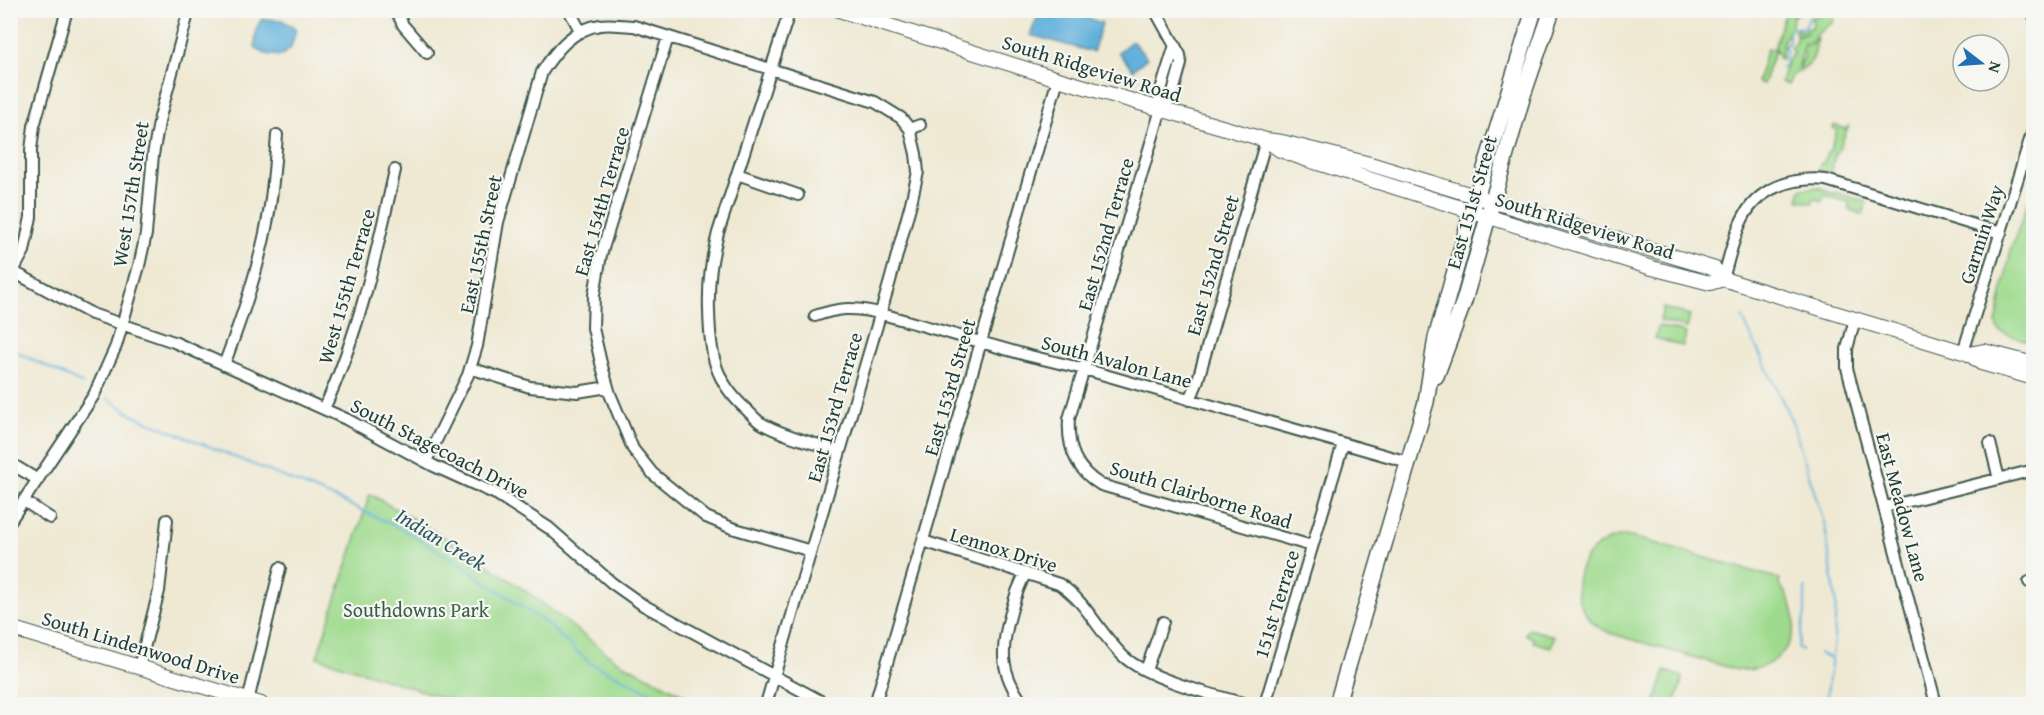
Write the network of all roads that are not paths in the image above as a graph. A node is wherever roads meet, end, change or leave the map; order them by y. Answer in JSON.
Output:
{"nodes":[{"id":1,"x":67,"y":10,"type":"edge"},
{"id":2,"x":189,"y":10,"type":"edge"},
{"id":3,"x":396,"y":10,"type":"edge"},
{"id":4,"x":569,"y":10,"type":"edge"},
{"id":5,"x":790,"y":10,"type":"edge"},
{"id":6,"x":839,"y":10,"type":"edge"},
{"id":7,"x":1155,"y":10,"type":"edge"},
{"id":8,"x":1534,"y":10,"type":"edge"},
{"id":9,"x":1545,"y":10,"type":"edge"},
{"id":10,"x":1552,"y":10,"type":"edge"},
{"id":11,"x":2032,"y":10,"type":"edge"},
{"id":12,"x":2034,"y":16,"type":"edge"},
{"id":13,"x":581,"y":32,"type":"junction"},
{"id":14,"x":668,"y":37,"type":"junction"},
{"id":15,"x":427,"y":52,"type":"dead end"},
{"id":16,"x":1533,"y":68,"type":"junction"},
{"id":17,"x":771,"y":69,"type":"junction"},
{"id":18,"x":1058,"y":79,"type":"junction"},
{"id":19,"x":1161,"y":109,"type":"junction"},
{"id":20,"x":2034,"y":128,"type":"edge"},
{"id":21,"x":277,"y":135,"type":"dead end"},
{"id":22,"x":1266,"y":140,"type":"junction"},
{"id":23,"x":395,"y":170,"type":"dead end"},
{"id":24,"x":737,"y":174,"type":"junction"},
{"id":25,"x":798,"y":195,"type":"dead end"},
{"id":26,"x":1474,"y":204,"type":"junction"},
{"id":27,"x":1491,"y":209,"type":"junction"},
{"id":28,"x":2001,"y":233,"type":"junction"},
{"id":29,"x":12,"y":271,"type":"edge"},
{"id":30,"x":1723,"y":279,"type":"junction"},
{"id":31,"x":880,"y":313,"type":"junction"},
{"id":32,"x":815,"y":316,"type":"dead end"},
{"id":33,"x":1855,"y":320,"type":"junction"},
{"id":34,"x":123,"y":324,"type":"junction"},
{"id":35,"x":981,"y":342,"type":"junction"},
{"id":36,"x":1966,"y":353,"type":"junction"},
{"id":37,"x":224,"y":364,"type":"junction"},
{"id":38,"x":2034,"y":364,"type":"edge"},
{"id":39,"x":470,"y":368,"type":"junction"},
{"id":40,"x":1084,"y":369,"type":"junction"},
{"id":41,"x":2034,"y":378,"type":"edge"},
{"id":42,"x":608,"y":387,"type":"junction"},
{"id":43,"x":1190,"y":400,"type":"junction"},
{"id":44,"x":1426,"y":402,"type":"junction"},
{"id":45,"x":324,"y":409,"type":"junction"},
{"id":46,"x":1990,"y":442,"type":"dead end"},
{"id":47,"x":1343,"y":444,"type":"junction"},
{"id":48,"x":839,"y":451,"type":"junction"},
{"id":49,"x":426,"y":461,"type":"junction"},
{"id":50,"x":1408,"y":462,"type":"junction"},
{"id":51,"x":10,"y":463,"type":"edge"},
{"id":52,"x":2034,"y":470,"type":"edge"},
{"id":53,"x":1999,"y":479,"type":"junction"},
{"id":54,"x":38,"y":480,"type":"junction"},
{"id":55,"x":24,"y":501,"type":"junction"},
{"id":56,"x":1885,"y":507,"type":"junction"},
{"id":57,"x":50,"y":518,"type":"dead end"},
{"id":58,"x":167,"y":520,"type":"dead end"},
{"id":59,"x":10,"y":521,"type":"edge"},
{"id":60,"x":923,"y":541,"type":"junction"},
{"id":61,"x":1312,"y":546,"type":"junction"},
{"id":62,"x":811,"y":551,"type":"junction"},
{"id":63,"x":280,"y":568,"type":"dead end"},
{"id":64,"x":1026,"y":573,"type":"junction"},
{"id":65,"x":1163,"y":622,"type":"dead end"},
{"id":66,"x":10,"y":628,"type":"edge"},
{"id":67,"x":139,"y":667,"type":"junction"},
{"id":68,"x":1146,"y":670,"type":"junction"},
{"id":69,"x":774,"y":677,"type":"junction"},
{"id":70,"x":254,"y":703,"type":"edge"},
{"id":71,"x":766,"y":705,"type":"edge"},
{"id":72,"x":826,"y":705,"type":"edge"},
{"id":73,"x":875,"y":705,"type":"edge"},
{"id":74,"x":1023,"y":705,"type":"edge"},
{"id":75,"x":1246,"y":705,"type":"edge"},
{"id":76,"x":1265,"y":705,"type":"edge"},
{"id":77,"x":1337,"y":705,"type":"edge"},
{"id":78,"x":1936,"y":705,"type":"edge"}],
"edges":[{"from":1,"to":29,"type":"street"},
{"from":2,"to":34,"type":"street","name":"West 157th Street"},
{"from":3,"to":15,"type":"street"},
{"from":4,"to":13,"type":"street"},
{"from":5,"to":17,"type":"street"},
{"from":6,"to":18,"type":"main road","name":"South Ridgeview Road"},
{"from":7,"to":19,"type":"street","name":"East 152nd Terrace"},
{"from":8,"to":26,"type":"main road","name":"East 151st Street"},
{"from":9,"to":16,"type":"main road"},
{"from":10,"to":16,"type":"main road","name":"East 151st Street"},
{"from":11,"to":12,"type":"street"},
{"from":13,"to":14,"type":"street"},
{"from":13,"to":39,"type":"street","name":"East 155th Street"},
{"from":14,"to":17,"type":"street"},
{"from":14,"to":42,"type":"street","name":"East 154th Terrace"},
{"from":16,"to":27,"type":"main road","name":"East 151st Street"},
{"from":17,"to":24,"type":"street"},
{"from":17,"to":31,"type":"street","name":"East 153rd Terrace"},
{"from":18,"to":19,"type":"main road","name":"South Ridgeview Road"},
{"from":18,"to":35,"type":"street","name":"East 153rd Street"},
{"from":19,"to":22,"type":"main road","name":"South Ridgeview Road"},
{"from":19,"to":40,"type":"street","name":"East 152nd Terrace"},
{"from":20,"to":28,"type":"street","name":"Garmin Way"},
{"from":21,"to":37,"type":"street"},
{"from":22,"to":26,"type":"main road","name":"South Ridgeview Road"},
{"from":22,"to":43,"type":"street","name":"East 152nd Street"},
{"from":23,"to":45,"type":"street","name":"West 155th Terrace"},
{"from":24,"to":25,"type":"street"},
{"from":24,"to":48,"type":"street"},
{"from":26,"to":27,"type":"main road","name":"South Ridgeview Road"},
{"from":26,"to":44,"type":"main road","name":"East 151st Street"},
{"from":27,"to":30,"type":"main road","name":"South Ridgeview Road"},
{"from":27,"to":44,"type":"main road","name":"East 151st Street"},
{"from":28,"to":30,"type":"street"},
{"from":28,"to":36,"type":"street","name":"Garmin Way"},
{"from":29,"to":34,"type":"street","name":"South Stagecoach Drive"},
{"from":30,"to":33,"type":"main road","name":"South Ridgeview Road"},
{"from":31,"to":32,"type":"street","name":"South Avalon Lane"},
{"from":31,"to":35,"type":"street","name":"South Avalon Lane"},
{"from":31,"to":48,"type":"street","name":"East 153rd Terrace"},
{"from":33,"to":36,"type":"main road","name":"South Ridgeview Road"},
{"from":33,"to":56,"type":"street","name":"East Meadow Lane"},
{"from":34,"to":37,"type":"street","name":"South Stagecoach Drive"},
{"from":34,"to":54,"type":"street","name":"West 157th Street"},
{"from":35,"to":40,"type":"street","name":"South Avalon Lane"},
{"from":35,"to":60,"type":"street","name":"East 153rd Street"},
{"from":36,"to":38,"type":"main road","name":"South Ridgeview Road"},
{"from":36,"to":41,"type":"main road","name":"South Ridgeview Road"},
{"from":37,"to":45,"type":"street","name":"South Stagecoach Drive"},
{"from":39,"to":42,"type":"street"},
{"from":39,"to":49,"type":"street","name":"East 155th Street"},
{"from":40,"to":43,"type":"street","name":"South Avalon Lane"},
{"from":40,"to":61,"type":"street","name":"South Clairborne Road"},
{"from":42,"to":62,"type":"street","name":"East 154th Terrace"},
{"from":43,"to":47,"type":"street","name":"South Avalon Lane"},
{"from":44,"to":50,"type":"main road","name":"East 151st Street"},
{"from":45,"to":49,"type":"street","name":"South Stagecoach Drive"},
{"from":46,"to":53,"type":"street"},
{"from":47,"to":50,"type":"street","name":"South Avalon Lane"},
{"from":47,"to":61,"type":"street","name":"151st Terrace"},
{"from":48,"to":62,"type":"street","name":"East 153rd Terrace"},
{"from":49,"to":69,"type":"street","name":"South Stagecoach Drive"},
{"from":50,"to":77,"type":"main road","name":"East 151st Street"},
{"from":51,"to":54,"type":"street"},
{"from":52,"to":53,"type":"street"},
{"from":53,"to":56,"type":"street"},
{"from":54,"to":55,"type":"street","name":"West 157th Street"},
{"from":55,"to":57,"type":"street"},
{"from":55,"to":59,"type":"street","name":"West 157th Street"},
{"from":56,"to":78,"type":"street","name":"East Meadow Lane"},
{"from":58,"to":67,"type":"street"},
{"from":60,"to":64,"type":"street","name":"Lennox Drive"},
{"from":60,"to":73,"type":"street","name":"East 153rd Street"},
{"from":61,"to":76,"type":"street","name":"151st Terrace"},
{"from":62,"to":69,"type":"street","name":"East 153rd Terrace"},
{"from":63,"to":70,"type":"street"},
{"from":64,"to":68,"type":"street","name":"Lennox Drive"},
{"from":64,"to":74,"type":"street"},
{"from":65,"to":68,"type":"street"},
{"from":66,"to":67,"type":"main road","name":"South Lindenwood Drive"},
{"from":67,"to":70,"type":"main road","name":"South Lindenwood Drive"},
{"from":68,"to":75,"type":"street","name":"Lennox Drive"},
{"from":69,"to":71,"type":"street","name":"East 153rd Terrace"},
{"from":69,"to":72,"type":"street","name":"South Stagecoach Drive"}]}
